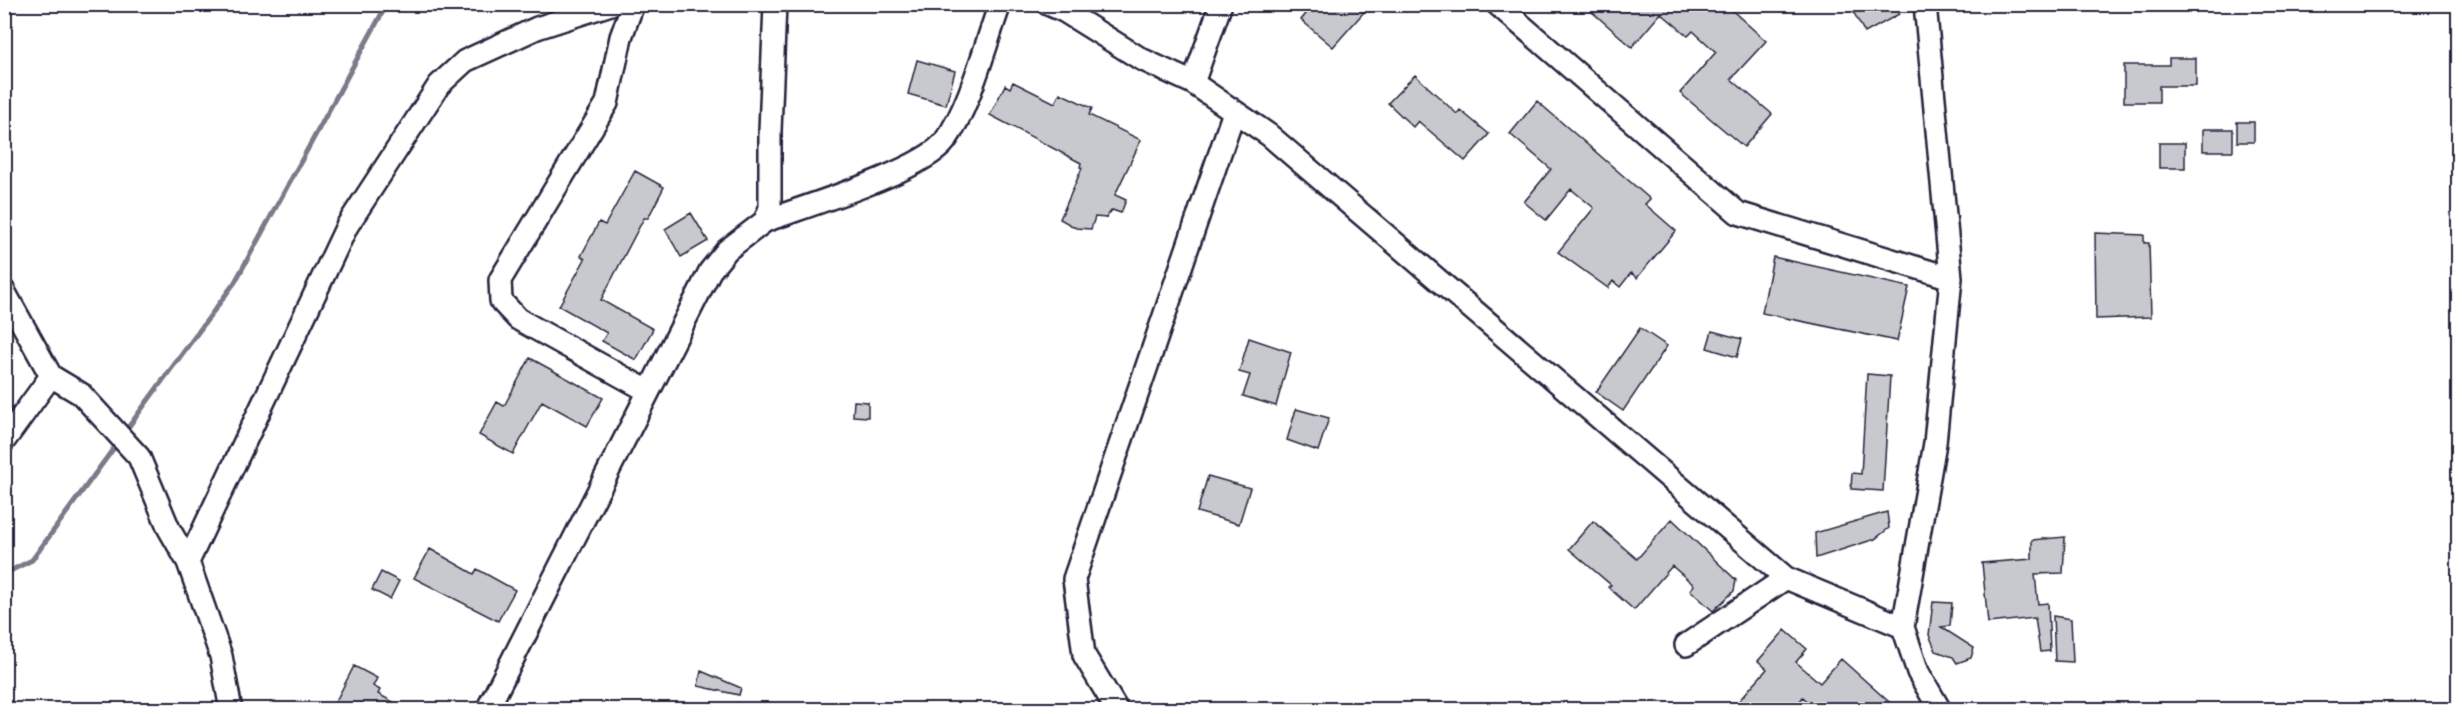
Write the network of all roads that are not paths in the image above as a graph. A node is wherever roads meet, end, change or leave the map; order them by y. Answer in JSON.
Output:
{"nodes":[{"id":1,"x":611,"y":4,"type":"edge"},
{"id":2,"x":633,"y":4,"type":"edge"},
{"id":3,"x":775,"y":4,"type":"edge"},
{"id":4,"x":1000,"y":4,"type":"edge"},
{"id":5,"x":1048,"y":4,"type":"edge"},
{"id":6,"x":1221,"y":4,"type":"edge"},
{"id":7,"x":1497,"y":4,"type":"edge"},
{"id":8,"x":1925,"y":4,"type":"edge"},
{"id":9,"x":1193,"y":83,"type":"junction"},
{"id":10,"x":1234,"y":112,"type":"junction"},
{"id":11,"x":765,"y":221,"type":"junction"},
{"id":12,"x":1951,"y":278,"type":"junction"},
{"id":13,"x":4,"y":291,"type":"edge"},
{"id":14,"x":51,"y":375,"type":"junction"},
{"id":15,"x":648,"y":391,"type":"junction"},
{"id":16,"x":4,"y":441,"type":"edge"},
{"id":17,"x":188,"y":562,"type":"junction"},
{"id":18,"x":1786,"y":578,"type":"junction"},
{"id":19,"x":1903,"y":627,"type":"junction"},
{"id":20,"x":1686,"y":645,"type":"dead end"},
{"id":21,"x":231,"y":710,"type":"edge"},
{"id":22,"x":488,"y":710,"type":"edge"},
{"id":23,"x":1117,"y":710,"type":"edge"},
{"id":24,"x":1940,"y":710,"type":"edge"}],
"edges":[{"from":1,"to":17,"type":"street"},
{"from":2,"to":15,"type":"street"},
{"from":3,"to":11,"type":"street"},
{"from":4,"to":11,"type":"street"},
{"from":5,"to":9,"type":"street"},
{"from":6,"to":9,"type":"street"},
{"from":7,"to":12,"type":"street"},
{"from":8,"to":12,"type":"street"},
{"from":9,"to":10,"type":"street"},
{"from":10,"to":18,"type":"street"},
{"from":10,"to":23,"type":"street"},
{"from":11,"to":15,"type":"street"},
{"from":12,"to":19,"type":"street"},
{"from":13,"to":14,"type":"street"},
{"from":14,"to":16,"type":"street"},
{"from":14,"to":17,"type":"street"},
{"from":15,"to":22,"type":"street"},
{"from":17,"to":21,"type":"street"},
{"from":18,"to":19,"type":"street"},
{"from":18,"to":20,"type":"street"},
{"from":19,"to":24,"type":"street"}]}
